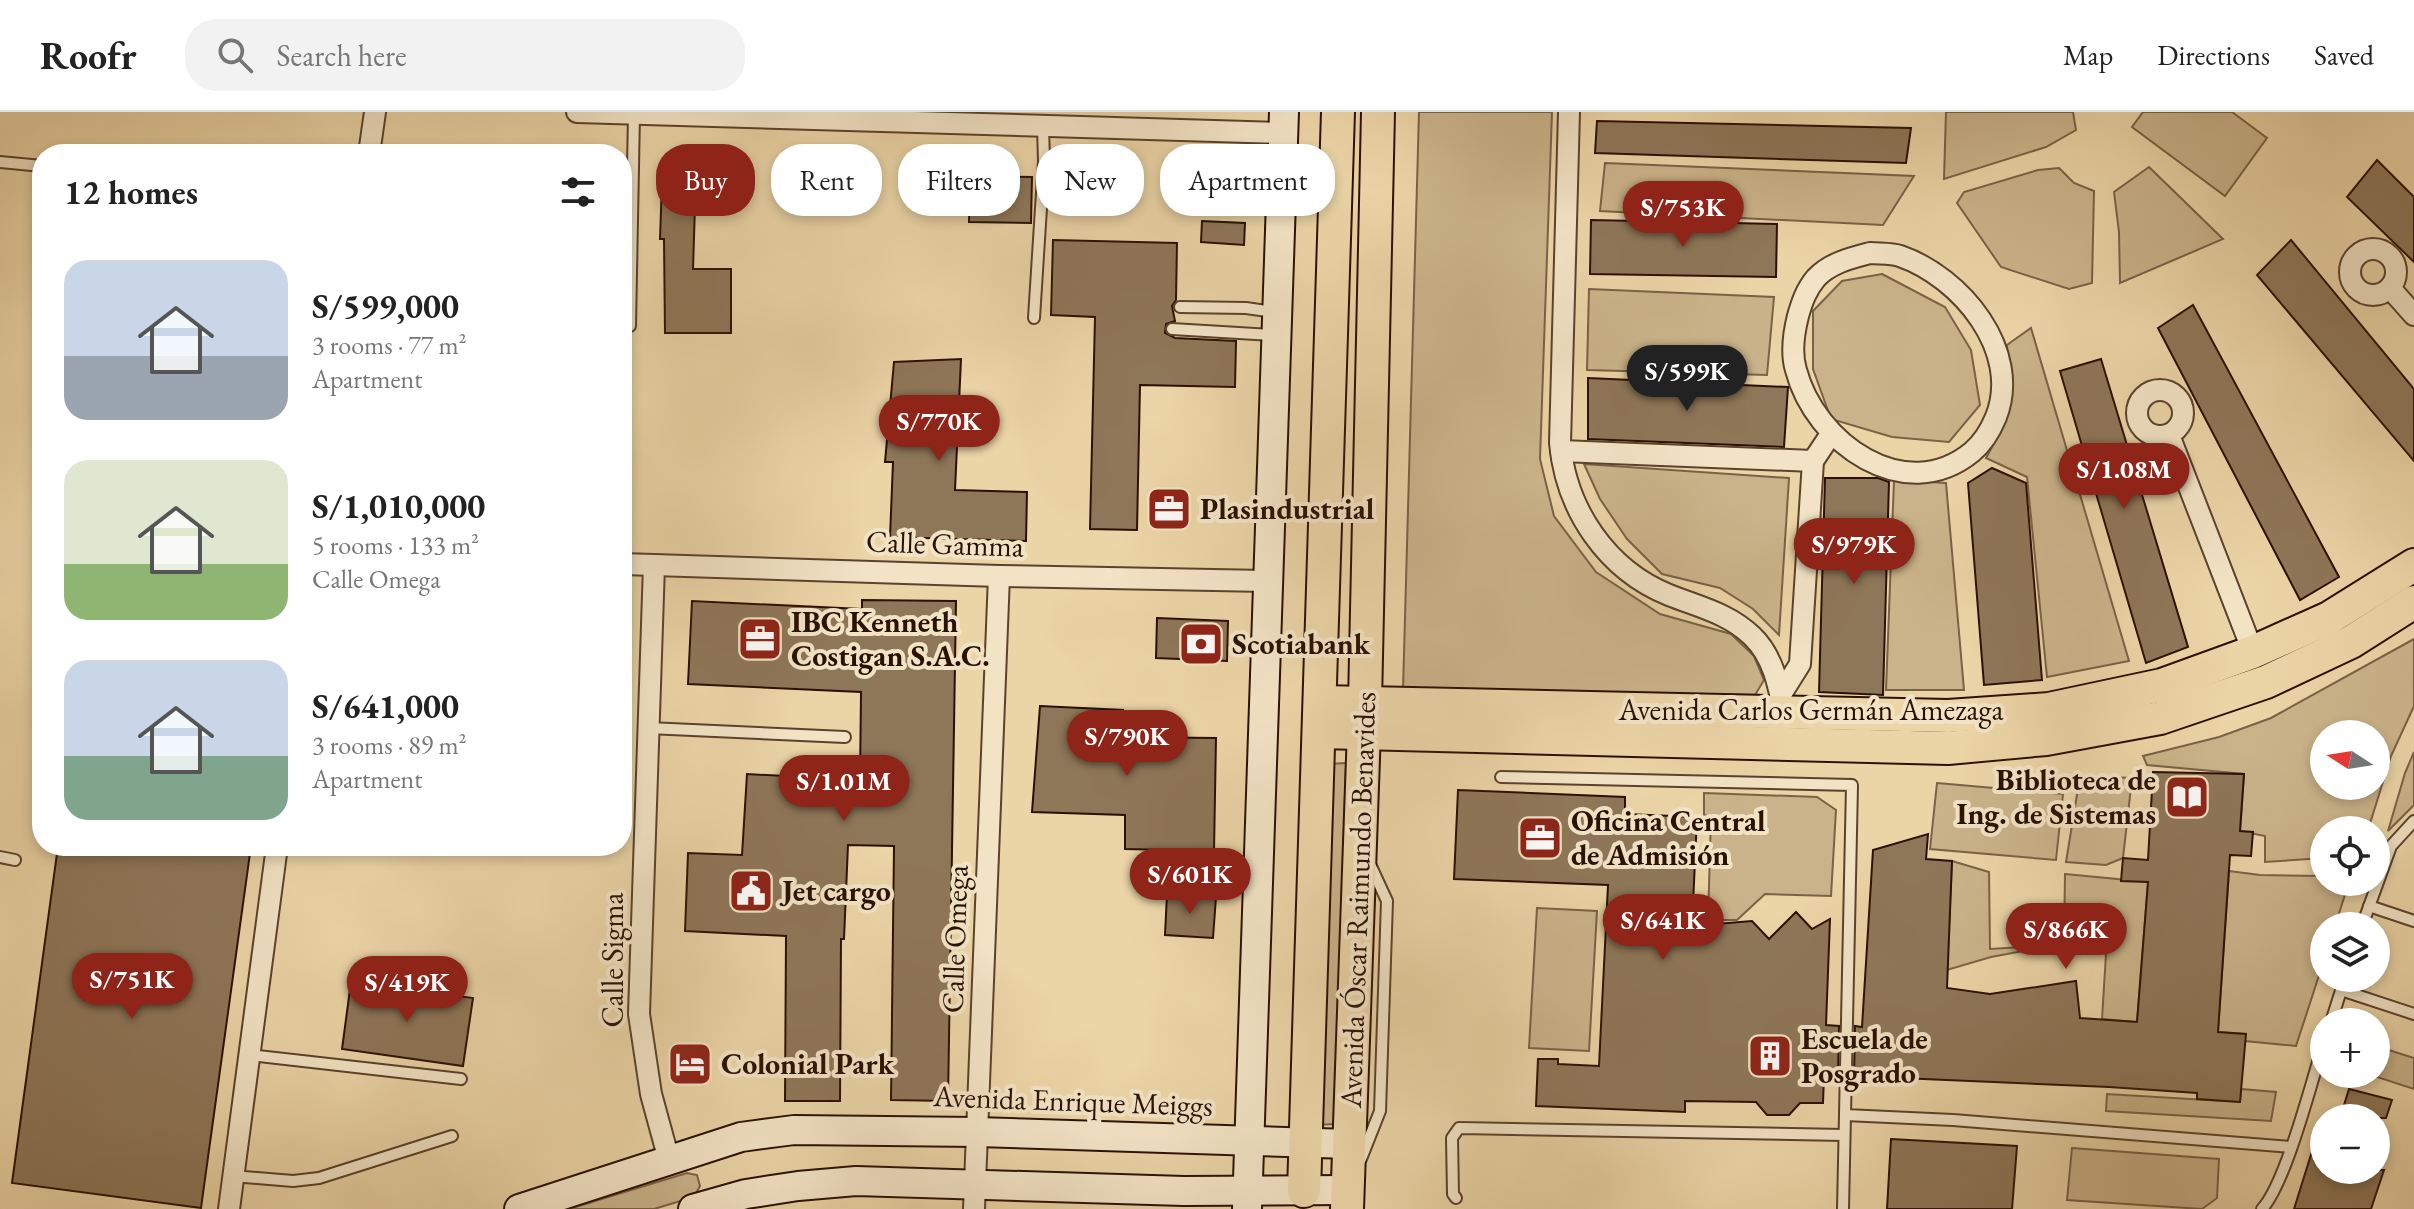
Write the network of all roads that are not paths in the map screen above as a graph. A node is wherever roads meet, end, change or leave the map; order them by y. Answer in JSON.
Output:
{"nodes":[{"id":1,"x":375,"y":112,"type":"edge"},
{"id":2,"x":577,"y":112,"type":"edge"},
{"id":3,"x":1338,"y":112,"type":"edge"},
{"id":4,"x":1378,"y":112,"type":"edge"},
{"id":5,"x":1569,"y":112,"type":"edge"},
{"id":6,"x":634,"y":114,"type":"edge"},
{"id":7,"x":715,"y":114,"type":"edge"},
{"id":8,"x":836,"y":116,"type":"edge"},
{"id":9,"x":1283,"y":123,"type":"edge"},
{"id":10,"x":1043,"y":126,"type":"junction"},
{"id":11,"x":370,"y":144,"type":"edge"},
{"id":12,"x":0,"y":162,"type":"edge"},
{"id":13,"x":32,"y":165,"type":"edge"},
{"id":14,"x":632,"y":220,"type":"edge"},
{"id":15,"x":2390,"y":288,"type":"dead end"},
{"id":16,"x":1180,"y":307,"type":"dead end"},
{"id":17,"x":2414,"y":315,"type":"edge"},
{"id":18,"x":1034,"y":318,"type":"dead end"},
{"id":19,"x":1276,"y":324,"type":"junction"},
{"id":20,"x":1172,"y":329,"type":"dead end"},
{"id":21,"x":1831,"y":434,"type":"junction"},
{"id":22,"x":2169,"y":435,"type":"dead end"},
{"id":23,"x":1561,"y":451,"type":"junction"},
{"id":24,"x":1813,"y":461,"type":"junction"},
{"id":25,"x":632,"y":564,"type":"edge"},
{"id":26,"x":654,"y":565,"type":"junction"},
{"id":27,"x":2414,"y":565,"type":"edge"},
{"id":28,"x":999,"y":576,"type":"junction"},
{"id":29,"x":1266,"y":581,"type":"junction"},
{"id":30,"x":2414,"y":602,"type":"edge"},
{"id":31,"x":2253,"y":652,"type":"junction"},
{"id":32,"x":1782,"y":705,"type":"junction"},
{"id":33,"x":1320,"y":717,"type":"junction"},
{"id":34,"x":1364,"y":717,"type":"junction"},
{"id":35,"x":648,"y":728,"type":"junction"},
{"id":36,"x":845,"y":737,"type":"dead end"},
{"id":37,"x":1501,"y":777,"type":"dead end"},
{"id":38,"x":2414,"y":821,"type":"edge"},
{"id":39,"x":1360,"y":841,"type":"junction"},
{"id":40,"x":276,"y":856,"type":"edge"},
{"id":41,"x":0,"y":857,"type":"edge"},
{"id":42,"x":15,"y":860,"type":"dead end"},
{"id":43,"x":2369,"y":906,"type":"junction"},
{"id":44,"x":2367,"y":912,"type":"edge"},
{"id":45,"x":2414,"y":921,"type":"edge"},
{"id":46,"x":2347,"y":992,"type":"edge"},
{"id":47,"x":2414,"y":1014,"type":"edge"},
{"id":48,"x":249,"y":1055,"type":"junction"},
{"id":49,"x":461,"y":1079,"type":"dead end"},
{"id":50,"x":2310,"y":1085,"type":"edge"},
{"id":51,"x":1845,"y":1115,"type":"junction"},
{"id":52,"x":977,"y":1132,"type":"junction"},
{"id":53,"x":1844,"y":1135,"type":"junction"},
{"id":54,"x":452,"y":1136,"type":"dead end"},
{"id":55,"x":1249,"y":1141,"type":"junction"},
{"id":56,"x":1306,"y":1143,"type":"junction"},
{"id":57,"x":1349,"y":1144,"type":"junction"},
{"id":58,"x":2290,"y":1147,"type":"junction"},
{"id":59,"x":669,"y":1160,"type":"junction"},
{"id":60,"x":233,"y":1176,"type":"junction"},
{"id":61,"x":1304,"y":1191,"type":"junction"},
{"id":62,"x":975,"y":1196,"type":"edge"},
{"id":63,"x":1456,"y":1198,"type":"dead end"},
{"id":64,"x":1247,"y":1200,"type":"edge"},
{"id":65,"x":1348,"y":1200,"type":"edge"},
{"id":66,"x":229,"y":1209,"type":"edge"},
{"id":67,"x":519,"y":1209,"type":"edge"},
{"id":68,"x":693,"y":1209,"type":"edge"},
{"id":69,"x":1843,"y":1209,"type":"edge"},
{"id":70,"x":2262,"y":1209,"type":"edge"}],
"edges":[{"from":1,"to":11,"type":"street"},
{"from":2,"to":6,"type":"street"},
{"from":3,"to":33,"type":"main road","name":"Avenida Óscar Raimundo Benavides"},
{"from":4,"to":34,"type":"main road","name":"Avenida Óscar Raimundo Benavides"},
{"from":5,"to":23,"type":"street"},
{"from":6,"to":7,"type":"street"},
{"from":6,"to":14,"type":"lane"},
{"from":7,"to":8,"type":"street"},
{"from":8,"to":10,"type":"street"},
{"from":9,"to":10,"type":"street"},
{"from":9,"to":19,"type":"main road"},
{"from":10,"to":18,"type":"lane"},
{"from":12,"to":13,"type":"lane"},
{"from":15,"to":17,"type":"street"},
{"from":16,"to":19,"type":"lane"},
{"from":19,"to":20,"type":"lane"},
{"from":19,"to":29,"type":"main road"},
{"from":21,"to":21,"type":"street"},
{"from":21,"to":24,"type":"street"},
{"from":22,"to":31,"type":"street"},
{"from":23,"to":24,"type":"street"},
{"from":23,"to":32,"type":"street"},
{"from":24,"to":32,"type":"street"},
{"from":25,"to":26,"type":"street","name":"Calle Gamma"},
{"from":26,"to":28,"type":"street","name":"Calle Gamma"},
{"from":26,"to":35,"type":"street","name":"Calle Sigma"},
{"from":27,"to":31,"type":"main road","name":"Avenida Carlos Germán Amezaga"},
{"from":28,"to":29,"type":"street","name":"Calle Gamma"},
{"from":28,"to":52,"type":"street","name":"Calle Omega"},
{"from":29,"to":55,"type":"main road"},
{"from":30,"to":34,"type":"main road","name":"Avenida Carlos Germán Amezaga"},
{"from":31,"to":32,"type":"main road","name":"Avenida Carlos Germán Amezaga"},
{"from":32,"to":34,"type":"main road","name":"Avenida Carlos Germán Amezaga"},
{"from":33,"to":34,"type":"main road","name":"Avenida Carlos Germán Amezaga"},
{"from":33,"to":56,"type":"main road","name":"Avenida Óscar Raimundo Benavides"},
{"from":34,"to":39,"type":"main road","name":"Avenida Óscar Raimundo Benavides"},
{"from":35,"to":36,"type":"lane"},
{"from":35,"to":59,"type":"street","name":"Calle Sigma"},
{"from":37,"to":51,"type":"lane"},
{"from":38,"to":43,"type":"lane"},
{"from":39,"to":57,"type":"main road","name":"Avenida Óscar Raimundo Benavides"},
{"from":39,"to":65,"type":"lane"},
{"from":40,"to":48,"type":"street"},
{"from":41,"to":42,"type":"lane"},
{"from":43,"to":44,"type":"lane"},
{"from":43,"to":45,"type":"lane"},
{"from":46,"to":47,"type":"lane"},
{"from":48,"to":49,"type":"lane"},
{"from":48,"to":60,"type":"street"},
{"from":50,"to":58,"type":"lane"},
{"from":51,"to":53,"type":"lane"},
{"from":51,"to":58,"type":"lane"},
{"from":52,"to":55,"type":"main road","name":"Avenida Enrique Meiggs"},
{"from":52,"to":59,"type":"main road","name":"Avenida Enrique Meiggs"},
{"from":52,"to":62,"type":"street","name":"Calle Omega"},
{"from":53,"to":63,"type":"lane"},
{"from":53,"to":69,"type":"lane"},
{"from":54,"to":60,"type":"lane"},
{"from":55,"to":56,"type":"main road","name":"Avenida Enrique Meiggs"},
{"from":55,"to":64,"type":"main road"},
{"from":56,"to":57,"type":"main road","name":"Avenida Enrique Meiggs"},
{"from":56,"to":61,"type":"main road","name":"Avenida Óscar Raimundo Benavides"},
{"from":57,"to":65,"type":"main road","name":"Avenida Óscar Raimundo Benavides"},
{"from":58,"to":70,"type":"lane"},
{"from":59,"to":67,"type":"main road","name":"Avenida Enrique Meiggs"},
{"from":60,"to":66,"type":"street"},
{"from":61,"to":64,"type":"main road"},
{"from":61,"to":65,"type":"main road"},
{"from":62,"to":64,"type":"main road"},
{"from":62,"to":68,"type":"main road"}]}
